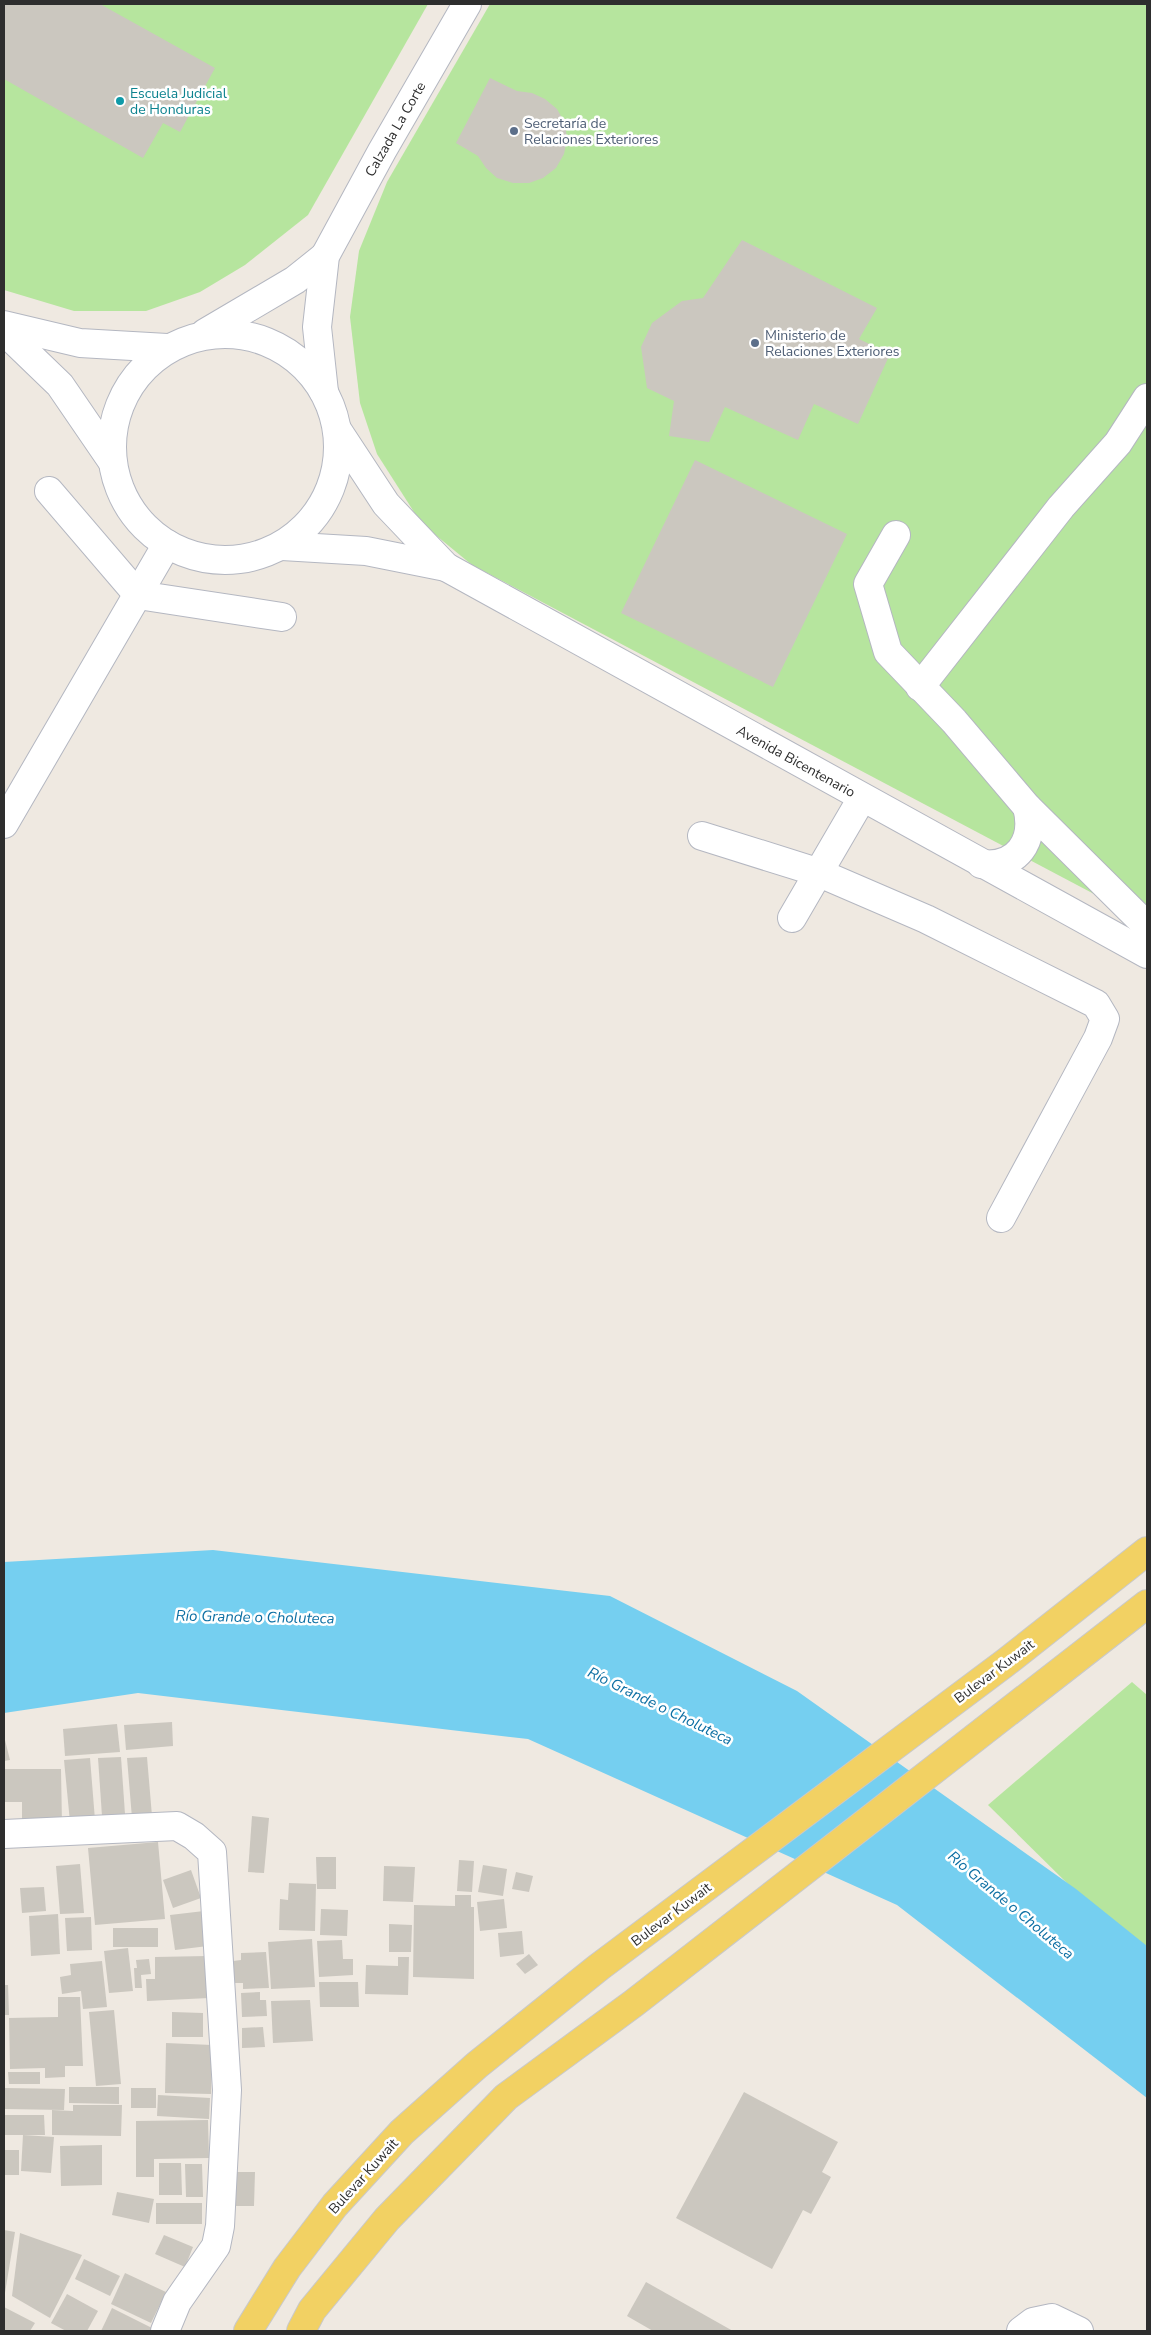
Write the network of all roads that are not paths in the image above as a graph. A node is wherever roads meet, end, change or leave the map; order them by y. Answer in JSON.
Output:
{"nodes":[{"id":1,"x":467,"y":4,"type":"edge"},
{"id":2,"x":325,"y":256,"type":"junction"},
{"id":3,"x":4,"y":325,"type":"edge"},
{"id":4,"x":4,"y":331,"type":"edge"},
{"id":5,"x":200,"y":336,"type":"junction"},
{"id":6,"x":168,"y":348,"type":"junction"},
{"id":7,"x":324,"y":392,"type":"junction"},
{"id":8,"x":1147,"y":398,"type":"edge"},
{"id":9,"x":338,"y":431,"type":"junction"},
{"id":10,"x":112,"y":461,"type":"junction"},
{"id":11,"x":49,"y":491,"type":"dead end"},
{"id":12,"x":896,"y":534,"type":"dead end"},
{"id":13,"x":167,"y":544,"type":"junction"},
{"id":14,"x":282,"y":546,"type":"junction"},
{"id":15,"x":446,"y":567,"type":"junction"},
{"id":16,"x":138,"y":595,"type":"junction"},
{"id":17,"x":282,"y":617,"type":"dead end"},
{"id":18,"x":920,"y":687,"type":"junction"},
{"id":19,"x":862,"y":798,"type":"junction"},
{"id":20,"x":1027,"y":807,"type":"junction"},
{"id":21,"x":4,"y":824,"type":"edge"},
{"id":22,"x":702,"y":836,"type":"dead end"},
{"id":23,"x":981,"y":864,"type":"junction"},
{"id":24,"x":817,"y":872,"type":"junction"},
{"id":25,"x":792,"y":918,"type":"dead end"},
{"id":26,"x":1147,"y":926,"type":"edge"},
{"id":27,"x":1147,"y":954,"type":"edge"},
{"id":28,"x":1001,"y":1218,"type":"dead end"},
{"id":29,"x":1147,"y":1551,"type":"edge"},
{"id":30,"x":1147,"y":1604,"type":"edge"},
{"id":31,"x":1147,"y":1621,"type":"edge"},
{"id":32,"x":1071,"y":1663,"type":"junction"},
{"id":33,"x":4,"y":1834,"type":"edge"},
{"id":34,"x":165,"y":2331,"type":"edge"},
{"id":35,"x":248,"y":2331,"type":"edge"},
{"id":36,"x":301,"y":2331,"type":"edge"},
{"id":37,"x":1021,"y":2331,"type":"edge"},
{"id":38,"x":1079,"y":2331,"type":"edge"}],
"edges":[{"from":1,"to":2,"type":"street","name":"Calzada La Corte"},
{"from":2,"to":5,"type":"street","name":"Calzada La Corte"},
{"from":2,"to":7,"type":"street","name":"Calzada La Corte"},
{"from":3,"to":6,"type":"street"},
{"from":4,"to":10,"type":"street"},
{"from":5,"to":6,"type":"street"},
{"from":5,"to":7,"type":"street"},
{"from":6,"to":10,"type":"street"},
{"from":7,"to":9,"type":"street"},
{"from":8,"to":18,"type":"street"},
{"from":9,"to":14,"type":"street"},
{"from":9,"to":15,"type":"street","name":"Avenida Bicentenario"},
{"from":10,"to":13,"type":"street"},
{"from":11,"to":16,"type":"street"},
{"from":12,"to":18,"type":"street"},
{"from":13,"to":14,"type":"street"},
{"from":13,"to":16,"type":"street"},
{"from":14,"to":15,"type":"street","name":"Avenida Bicentenario"},
{"from":15,"to":19,"type":"street","name":"Avenida Bicentenario"},
{"from":16,"to":17,"type":"street"},
{"from":16,"to":21,"type":"street"},
{"from":18,"to":20,"type":"street"},
{"from":19,"to":23,"type":"street","name":"Avenida Bicentenario"},
{"from":19,"to":24,"type":"street"},
{"from":20,"to":23,"type":"street"},
{"from":20,"to":26,"type":"street"},
{"from":22,"to":24,"type":"street"},
{"from":23,"to":27,"type":"street","name":"Avenida Bicentenario"},
{"from":24,"to":25,"type":"street"},
{"from":24,"to":28,"type":"street"},
{"from":29,"to":35,"type":"main road","name":"Bulevar Kuwait"},
{"from":30,"to":32,"type":"main road"},
{"from":31,"to":32,"type":"street"},
{"from":32,"to":36,"type":"main road"},
{"from":33,"to":34,"type":"street"},
{"from":37,"to":38,"type":"street"}]}
